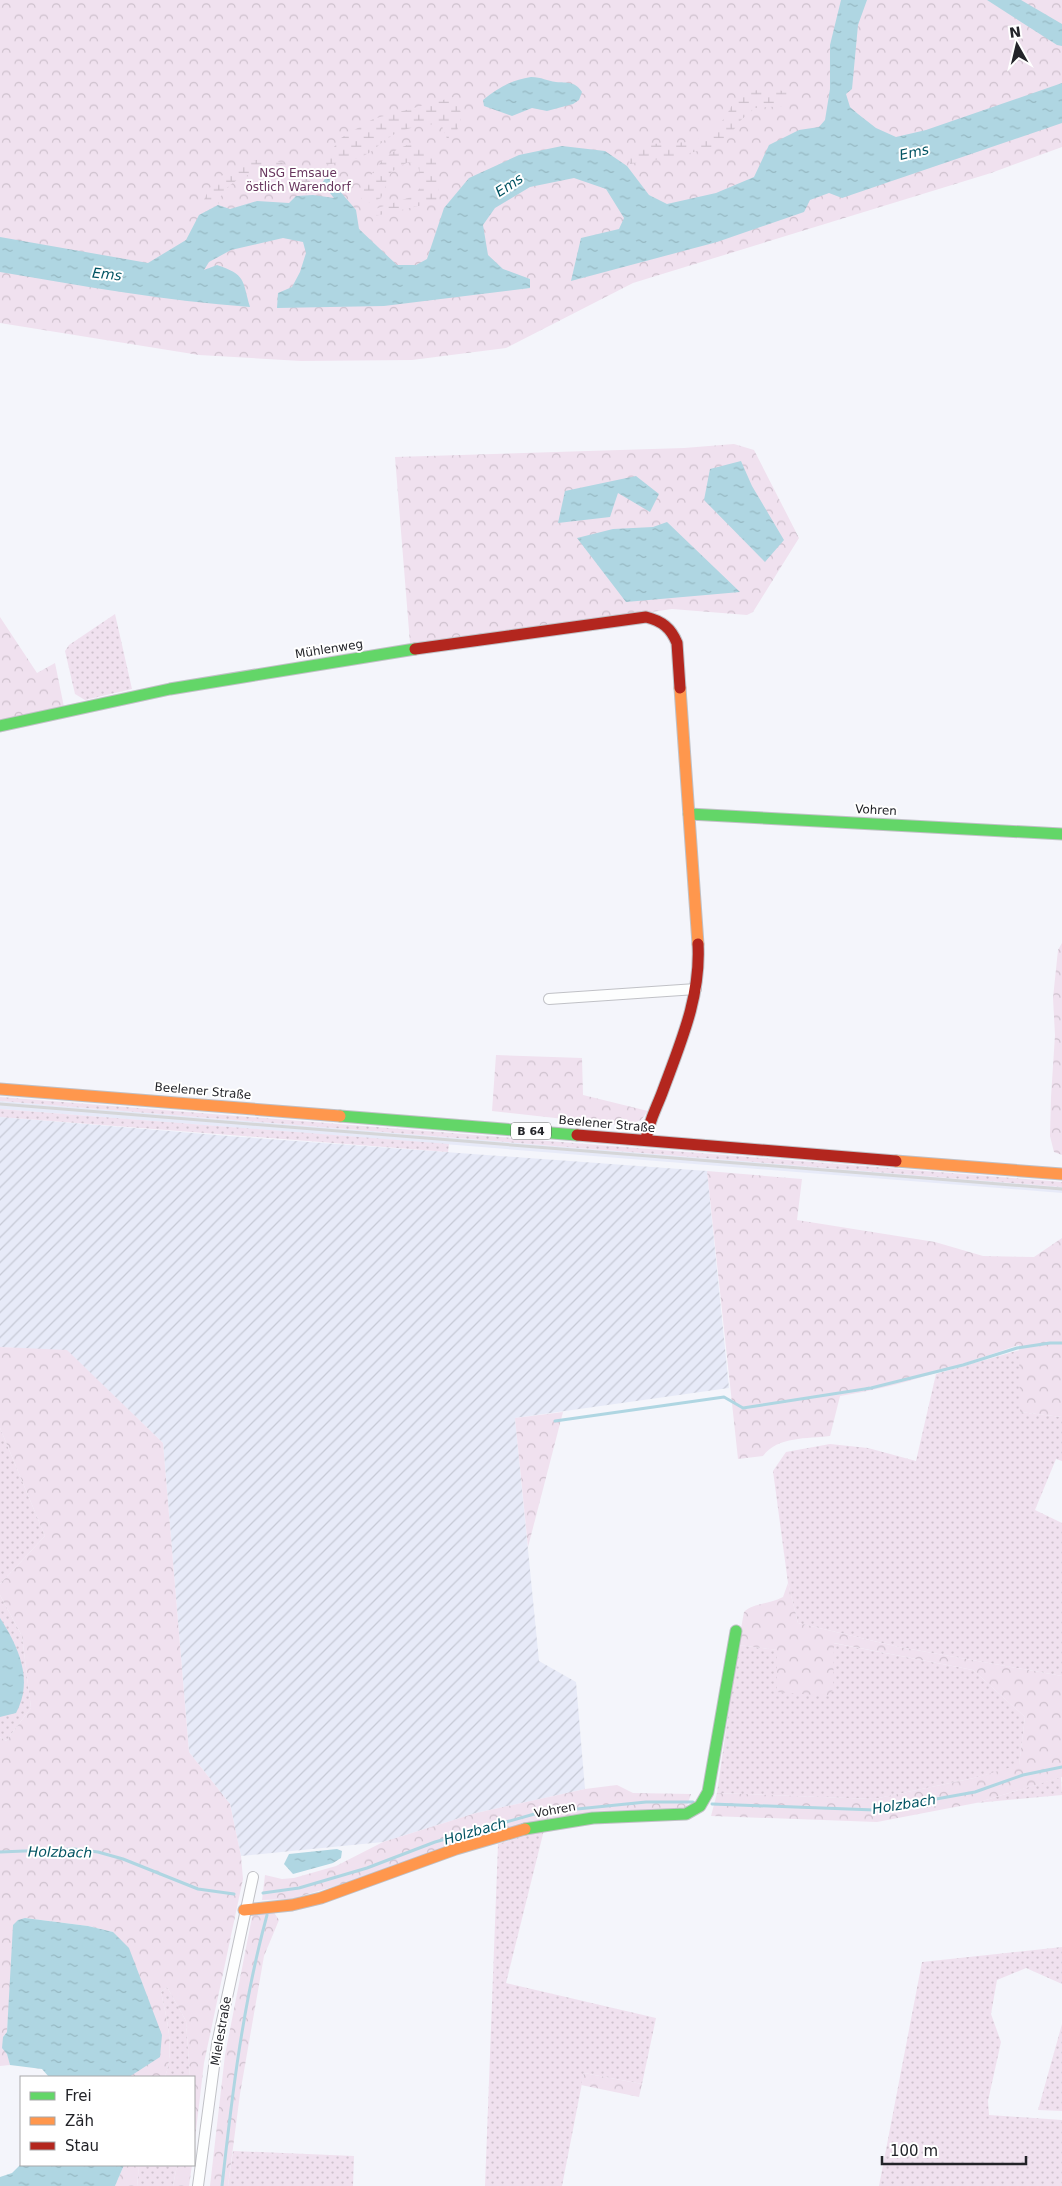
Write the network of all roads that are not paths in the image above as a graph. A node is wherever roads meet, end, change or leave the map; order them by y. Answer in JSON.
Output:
{"nodes":[{"id":1,"x":0,"y":726,"type":"edge"},
{"id":2,"x":689,"y":814,"type":"junction"},
{"id":3,"x":1062,"y":834,"type":"edge"},
{"id":4,"x":696,"y":989,"type":"junction"},
{"id":5,"x":549,"y":999,"type":"dead end"},
{"id":6,"x":0,"y":1089,"type":"edge"},
{"id":7,"x":646,"y":1140,"type":"junction"},
{"id":8,"x":1062,"y":1174,"type":"edge"},
{"id":9,"x":736,"y":1631,"type":"dead end"},
{"id":10,"x":253,"y":1877,"type":"dead end"},
{"id":11,"x":244,"y":1910,"type":"junction"},
{"id":12,"x":198,"y":2186,"type":"edge"}],
"edges":[{"from":1,"to":2,"type":"street","name":"Mühlenweg"},
{"from":2,"to":3,"type":"street","name":"Vohren"},
{"from":2,"to":4,"type":"street"},
{"from":4,"to":5,"type":"street"},
{"from":4,"to":7,"type":"street"},
{"from":6,"to":7,"type":"street","name":"Beelener Straße","number":"B 64"},
{"from":7,"to":8,"type":"street","name":"Beelener Straße","number":"B 64"},
{"from":9,"to":11,"type":"street","name":"Vohren"},
{"from":10,"to":11,"type":"street","name":"Mielestraße"},
{"from":11,"to":12,"type":"street","name":"Mielestraße"}]}
